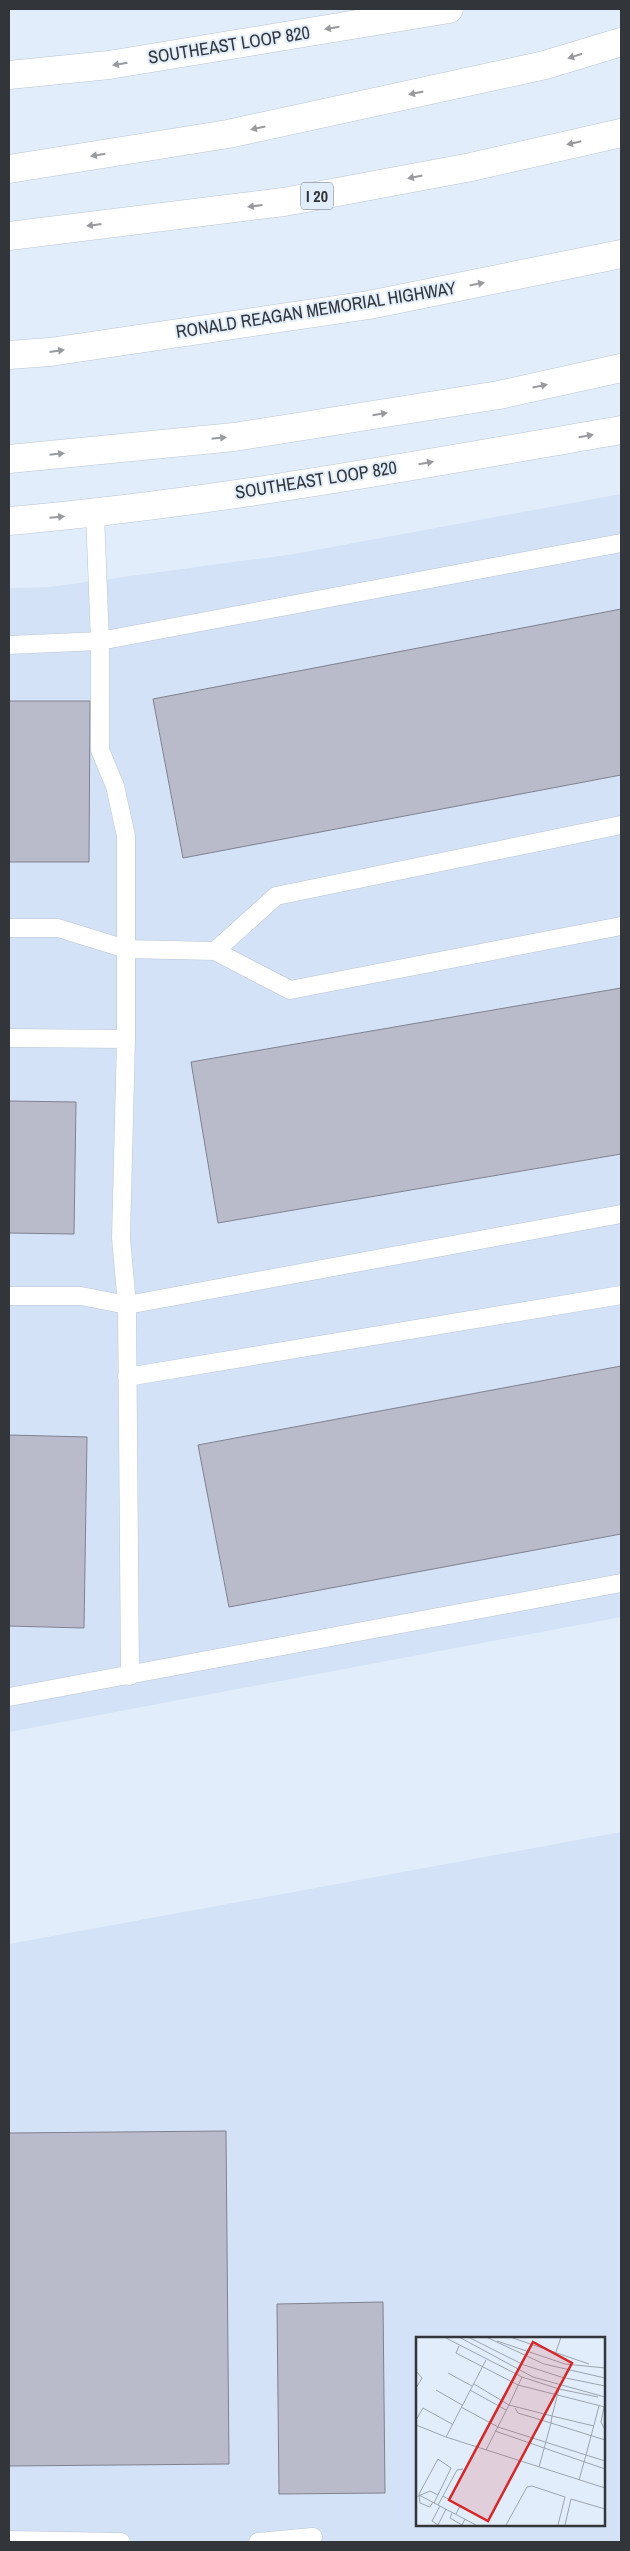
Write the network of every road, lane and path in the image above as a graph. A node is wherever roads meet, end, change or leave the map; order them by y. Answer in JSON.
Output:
{"nodes":[{"id":1,"x":449,"y":9,"type":"edge"},
{"id":2,"x":363,"y":16,"type":"edge"},
{"id":3,"x":621,"y":42,"type":"edge"},
{"id":4,"x":9,"y":75,"type":"edge"},
{"id":5,"x":621,"y":133,"type":"edge"},
{"id":6,"x":9,"y":169,"type":"edge"},
{"id":7,"x":9,"y":236,"type":"edge"},
{"id":8,"x":621,"y":254,"type":"edge"},
{"id":9,"x":9,"y":355,"type":"edge"},
{"id":10,"x":621,"y":368,"type":"edge"},
{"id":11,"x":621,"y":430,"type":"edge"},
{"id":12,"x":9,"y":459,"type":"edge"},
{"id":13,"x":95,"y":514,"type":"junction"},
{"id":14,"x":9,"y":521,"type":"edge"},
{"id":15,"x":621,"y":543,"type":"edge"},
{"id":16,"x":100,"y":641,"type":"junction"},
{"id":17,"x":9,"y":645,"type":"edge"},
{"id":18,"x":621,"y":825,"type":"edge"},
{"id":19,"x":621,"y":926,"type":"edge"},
{"id":20,"x":9,"y":928,"type":"edge"},
{"id":21,"x":126,"y":949,"type":"junction"},
{"id":22,"x":214,"y":952,"type":"junction"},
{"id":23,"x":9,"y":1038,"type":"edge"},
{"id":24,"x":126,"y":1040,"type":"junction"},
{"id":25,"x":621,"y":1214,"type":"edge"},
{"id":26,"x":621,"y":1295,"type":"edge"},
{"id":27,"x":9,"y":1296,"type":"edge"},
{"id":28,"x":126,"y":1305,"type":"junction"},
{"id":29,"x":127,"y":1377,"type":"junction"},
{"id":30,"x":621,"y":1583,"type":"edge"},
{"id":31,"x":130,"y":1676,"type":"junction"},
{"id":32,"x":9,"y":1697,"type":"edge"},
{"id":33,"x":313,"y":2537,"type":"dead end"},
{"id":34,"x":9,"y":2540,"type":"edge"},
{"id":35,"x":121,"y":2542,"type":"edge"},
{"id":36,"x":258,"y":2542,"type":"edge"}],
"edges":[{"from":1,"to":2,"type":"main road","name":"SOUTHEAST LOOP 820"},
{"from":2,"to":4,"type":"main road","name":"SOUTHEAST LOOP 820","one_way":true},
{"from":3,"to":6,"type":"main road","one_way":true},
{"from":5,"to":7,"type":"main road","number":"I 20","one_way":true},
{"from":9,"to":8,"type":"main road","name":"RONALD REAGAN MEMORIAL HIGHWAY","one_way":true},
{"from":12,"to":10,"type":"main road","one_way":true},
{"from":13,"to":11,"type":"main road","name":"SOUTHEAST LOOP 820","one_way":true},
{"from":14,"to":13,"type":"main road","name":"SOUTHEAST LOOP 820","one_way":true},
{"from":13,"to":16,"type":"lane"},
{"from":15,"to":16,"type":"lane"},
{"from":16,"to":17,"type":"lane"},
{"from":16,"to":21,"type":"lane"},
{"from":18,"to":22,"type":"lane"},
{"from":19,"to":22,"type":"lane"},
{"from":20,"to":21,"type":"lane"},
{"from":21,"to":22,"type":"lane"},
{"from":21,"to":24,"type":"lane"},
{"from":23,"to":24,"type":"lane"},
{"from":24,"to":28,"type":"lane"},
{"from":25,"to":28,"type":"lane"},
{"from":26,"to":29,"type":"lane"},
{"from":27,"to":28,"type":"lane"},
{"from":28,"to":29,"type":"lane"},
{"from":29,"to":31,"type":"lane"},
{"from":30,"to":31,"type":"lane"},
{"from":31,"to":32,"type":"lane"},
{"from":33,"to":36,"type":"lane"},
{"from":34,"to":35,"type":"lane"}]}
